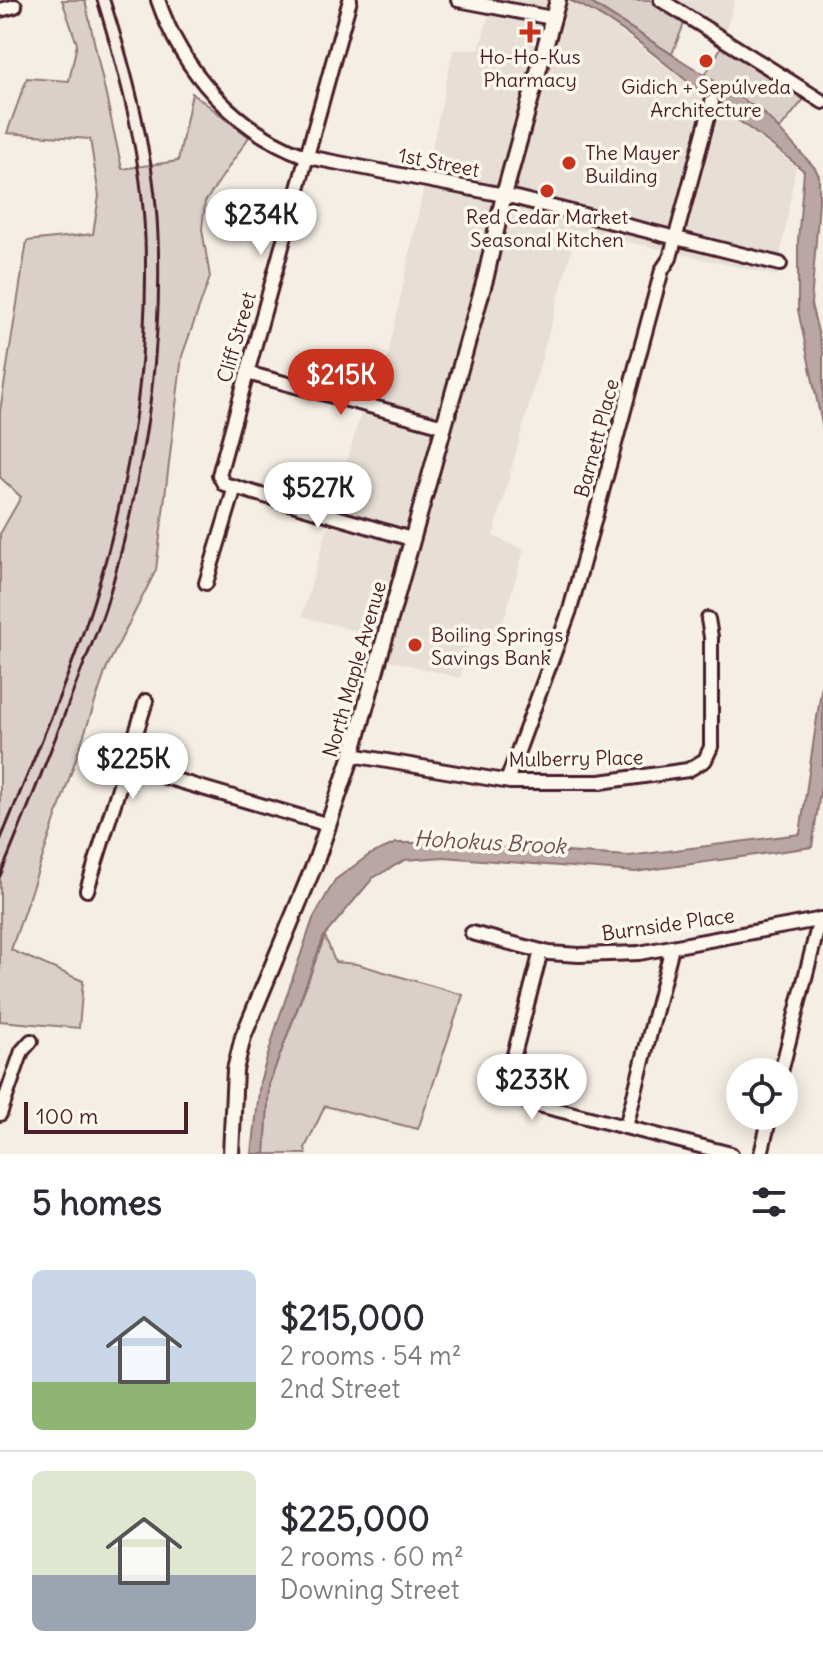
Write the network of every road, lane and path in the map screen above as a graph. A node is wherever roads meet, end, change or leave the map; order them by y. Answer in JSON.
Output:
{"nodes":[{"id":1,"x":158,"y":0,"type":"edge"},
{"id":2,"x":350,"y":0,"type":"edge"},
{"id":3,"x":458,"y":0,"type":"edge"},
{"id":4,"x":661,"y":0,"type":"edge"},
{"id":5,"x":557,"y":1,"type":"edge"},
{"id":6,"x":678,"y":3,"type":"edge"},
{"id":7,"x":15,"y":6,"type":"dead end"},
{"id":8,"x":0,"y":10,"type":"edge"},
{"id":9,"x":552,"y":18,"type":"junction"},
{"id":10,"x":712,"y":102,"type":"dead end"},
{"id":11,"x":823,"y":102,"type":"edge"},
{"id":12,"x":308,"y":157,"type":"junction"},
{"id":13,"x":504,"y":195,"type":"junction"},
{"id":14,"x":676,"y":239,"type":"junction"},
{"id":15,"x":780,"y":264,"type":"dead end"},
{"id":16,"x":247,"y":373,"type":"junction"},
{"id":17,"x":444,"y":426,"type":"junction"},
{"id":18,"x":235,"y":487,"type":"junction"},
{"id":19,"x":411,"y":539,"type":"junction"},
{"id":20,"x":206,"y":583,"type":"dead end"},
{"id":21,"x":708,"y":619,"type":"dead end"},
{"id":22,"x":146,"y":701,"type":"dead end"},
{"id":23,"x":352,"y":755,"type":"junction"},
{"id":24,"x":124,"y":765,"type":"junction"},
{"id":25,"x":507,"y":781,"type":"junction"},
{"id":26,"x":329,"y":825,"type":"junction"},
{"id":27,"x":87,"y":890,"type":"dead end"},
{"id":28,"x":822,"y":919,"type":"edge"},
{"id":29,"x":472,"y":933,"type":"dead end"},
{"id":30,"x":672,"y":947,"type":"junction"},
{"id":31,"x":541,"y":951,"type":"junction"},
{"id":32,"x":31,"y":1041,"type":"dead end"},
{"id":33,"x":785,"y":1058,"type":"edge"},
{"id":34,"x":0,"y":1114,"type":"edge"},
{"id":35,"x":626,"y":1127,"type":"junction"},
{"id":36,"x":767,"y":1130,"type":"edge"},
{"id":37,"x":231,"y":1154,"type":"edge"},
{"id":38,"x":731,"y":1154,"type":"edge"},
{"id":39,"x":761,"y":1154,"type":"edge"}],
"edges":[{"from":1,"to":12,"type":"street","name":"1st Street"},
{"from":2,"to":12,"type":"street","name":"Cliff Street"},
{"from":3,"to":9,"type":"street"},
{"from":4,"to":6,"type":"street"},
{"from":5,"to":9,"type":"main road","name":"North Maple Avenue"},
{"from":6,"to":11,"type":"street"},
{"from":7,"to":8,"type":"street"},
{"from":9,"to":13,"type":"main road","name":"North Maple Avenue"},
{"from":10,"to":14,"type":"street","name":"Barnett Place"},
{"from":12,"to":13,"type":"street","name":"1st Street"},
{"from":12,"to":16,"type":"street","name":"Cliff Street"},
{"from":13,"to":14,"type":"street","name":"1st Street"},
{"from":13,"to":17,"type":"main road","name":"North Maple Avenue"},
{"from":14,"to":15,"type":"street","name":"1st Street"},
{"from":14,"to":25,"type":"street","name":"Barnett Place"},
{"from":16,"to":17,"type":"street"},
{"from":16,"to":18,"type":"street","name":"Cliff Street"},
{"from":17,"to":19,"type":"main road","name":"North Maple Avenue"},
{"from":18,"to":19,"type":"street"},
{"from":18,"to":20,"type":"street"},
{"from":19,"to":23,"type":"main road","name":"North Maple Avenue"},
{"from":21,"to":25,"type":"street","name":"Mulberry Place"},
{"from":22,"to":24,"type":"street"},
{"from":23,"to":25,"type":"street","name":"Mulberry Place"},
{"from":23,"to":26,"type":"main road","name":"North Maple Avenue"},
{"from":24,"to":26,"type":"street"},
{"from":24,"to":27,"type":"street"},
{"from":26,"to":37,"type":"main road","name":"North Maple Avenue"},
{"from":28,"to":30,"type":"street","name":"Burnside Place"},
{"from":28,"to":33,"type":"street"},
{"from":29,"to":31,"type":"street","name":"Burnside Place"},
{"from":30,"to":31,"type":"street","name":"Burnside Place"},
{"from":30,"to":35,"type":"street"},
{"from":31,"to":35,"type":"street"},
{"from":32,"to":34,"type":"street"},
{"from":35,"to":38,"type":"street"},
{"from":36,"to":39,"type":"street"}]}
